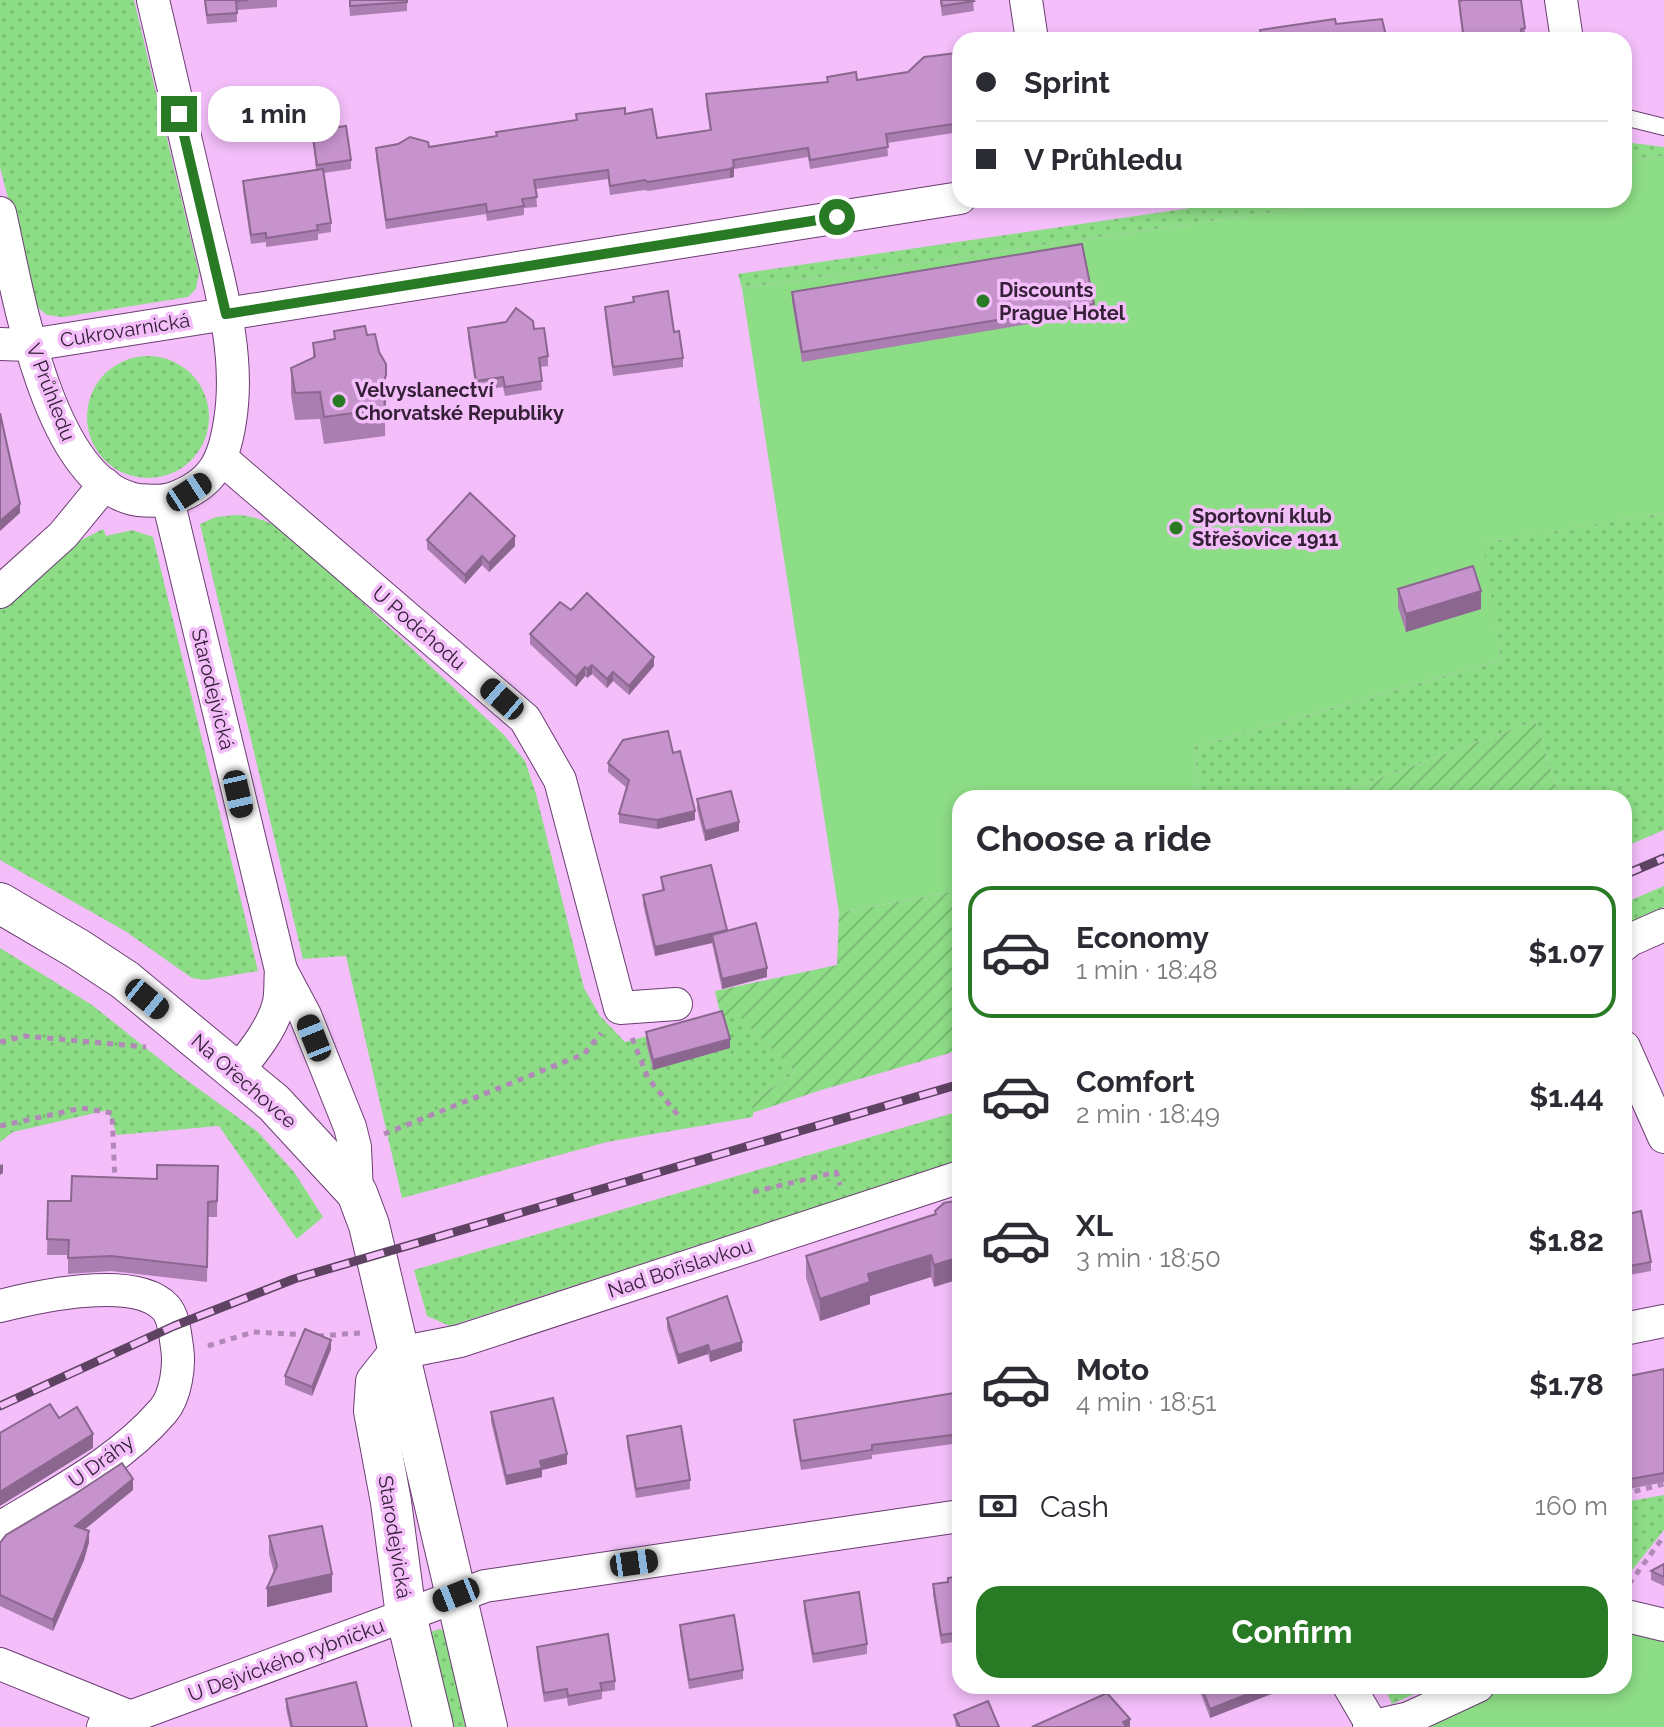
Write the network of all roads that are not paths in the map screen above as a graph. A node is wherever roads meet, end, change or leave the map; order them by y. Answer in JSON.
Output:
{"nodes":[{"id":1,"x":153,"y":0,"type":"edge"},
{"id":2,"x":1026,"y":0,"type":"edge"},
{"id":3,"x":1561,"y":0,"type":"edge"},
{"id":4,"x":1031,"y":32,"type":"edge"},
{"id":5,"x":1566,"y":32,"type":"edge"},
{"id":6,"x":1632,"y":119,"type":"edge"},
{"id":7,"x":1664,"y":127,"type":"edge"},
{"id":8,"x":952,"y":199,"type":"edge"},
{"id":9,"x":0,"y":213,"type":"edge"},
{"id":10,"x":226,"y":314,"type":"junction"},
{"id":11,"x":15,"y":344,"type":"edge"},
{"id":12,"x":221,"y":458,"type":"junction"},
{"id":13,"x":105,"y":484,"type":"junction"},
{"id":14,"x":168,"y":500,"type":"junction"},
{"id":15,"x":0,"y":592,"type":"edge"},
{"id":16,"x":0,"y":903,"type":"edge"},
{"id":17,"x":1664,"y":925,"type":"edge"},
{"id":18,"x":1632,"y":939,"type":"edge"},
{"id":19,"x":281,"y":970,"type":"junction"},
{"id":20,"x":676,"y":1004,"type":"dead end"},
{"id":21,"x":1632,"y":1065,"type":"edge"},
{"id":22,"x":236,"y":1073,"type":"junction"},
{"id":23,"x":1664,"y":1137,"type":"edge"},
{"id":24,"x":952,"y":1180,"type":"edge"},
{"id":25,"x":357,"y":1193,"type":"junction"},
{"id":26,"x":0,"y":1306,"type":"edge"},
{"id":27,"x":1664,"y":1321,"type":"edge"},
{"id":28,"x":1632,"y":1327,"type":"edge"},
{"id":29,"x":399,"y":1353,"type":"junction"},
{"id":30,"x":952,"y":1517,"type":"edge"},
{"id":31,"x":0,"y":1528,"type":"edge"},
{"id":32,"x":456,"y":1595,"type":"junction"},
{"id":33,"x":406,"y":1615,"type":"junction"},
{"id":34,"x":1632,"y":1617,"type":"edge"},
{"id":35,"x":1664,"y":1625,"type":"edge"},
{"id":36,"x":0,"y":1664,"type":"edge"},
{"id":37,"x":1353,"y":1694,"type":"edge"},
{"id":38,"x":1461,"y":1694,"type":"edge"},
{"id":39,"x":117,"y":1722,"type":"edge"},
{"id":40,"x":433,"y":1727,"type":"edge"},
{"id":41,"x":487,"y":1727,"type":"edge"},
{"id":42,"x":1371,"y":1727,"type":"edge"}],
"edges":[{"from":1,"to":10,"type":"street","name":"V Průhledu"},
{"from":2,"to":4,"type":"street"},
{"from":3,"to":5,"type":"street"},
{"from":6,"to":7,"type":"lane"},
{"from":8,"to":10,"type":"street","name":"Cukrovarnická"},
{"from":9,"to":11,"type":"street","name":"V Průhledu"},
{"from":10,"to":11,"type":"street","name":"Cukrovarnická"},
{"from":10,"to":12,"type":"street","name":"V Průhledu"},
{"from":11,"to":13,"type":"street","name":"V Průhledu"},
{"from":12,"to":14,"type":"street","name":"V Průhledu"},
{"from":12,"to":20,"type":"street","name":"U Podchodu"},
{"from":13,"to":14,"type":"street","name":"V Průhledu"},
{"from":13,"to":15,"type":"street"},
{"from":14,"to":19,"type":"street","name":"Starodejvická"},
{"from":16,"to":22,"type":"street","name":"Na Ořechovce"},
{"from":17,"to":18,"type":"street"},
{"from":19,"to":22,"type":"street","name":"Starodejvická"},
{"from":19,"to":25,"type":"street","name":"Starodejvická"},
{"from":21,"to":23,"type":"street"},
{"from":22,"to":25,"type":"street","name":"Na Ořechovce"},
{"from":24,"to":29,"type":"street","name":"Nad Bořislavkou"},
{"from":25,"to":29,"type":"street","name":"Starodejvická"},
{"from":26,"to":31,"type":"street","name":"U Dráhy"},
{"from":27,"to":28,"type":"street"},
{"from":29,"to":32,"type":"street","name":"Starodejvická"},
{"from":29,"to":33,"type":"street","name":"Starodejvická"},
{"from":30,"to":32,"type":"street","name":"U Dejvického rybníčku"},
{"from":32,"to":33,"type":"street","name":"U Dejvického rybníčku"},
{"from":32,"to":41,"type":"street","name":"Starodejvická"},
{"from":33,"to":39,"type":"street","name":"U Dejvického rybníčku"},
{"from":33,"to":40,"type":"street","name":"Starodejvická"},
{"from":34,"to":35,"type":"street"},
{"from":36,"to":39,"type":"street","name":"U Dejvického rybníčku"},
{"from":37,"to":42,"type":"street"},
{"from":38,"to":42,"type":"street"}]}
